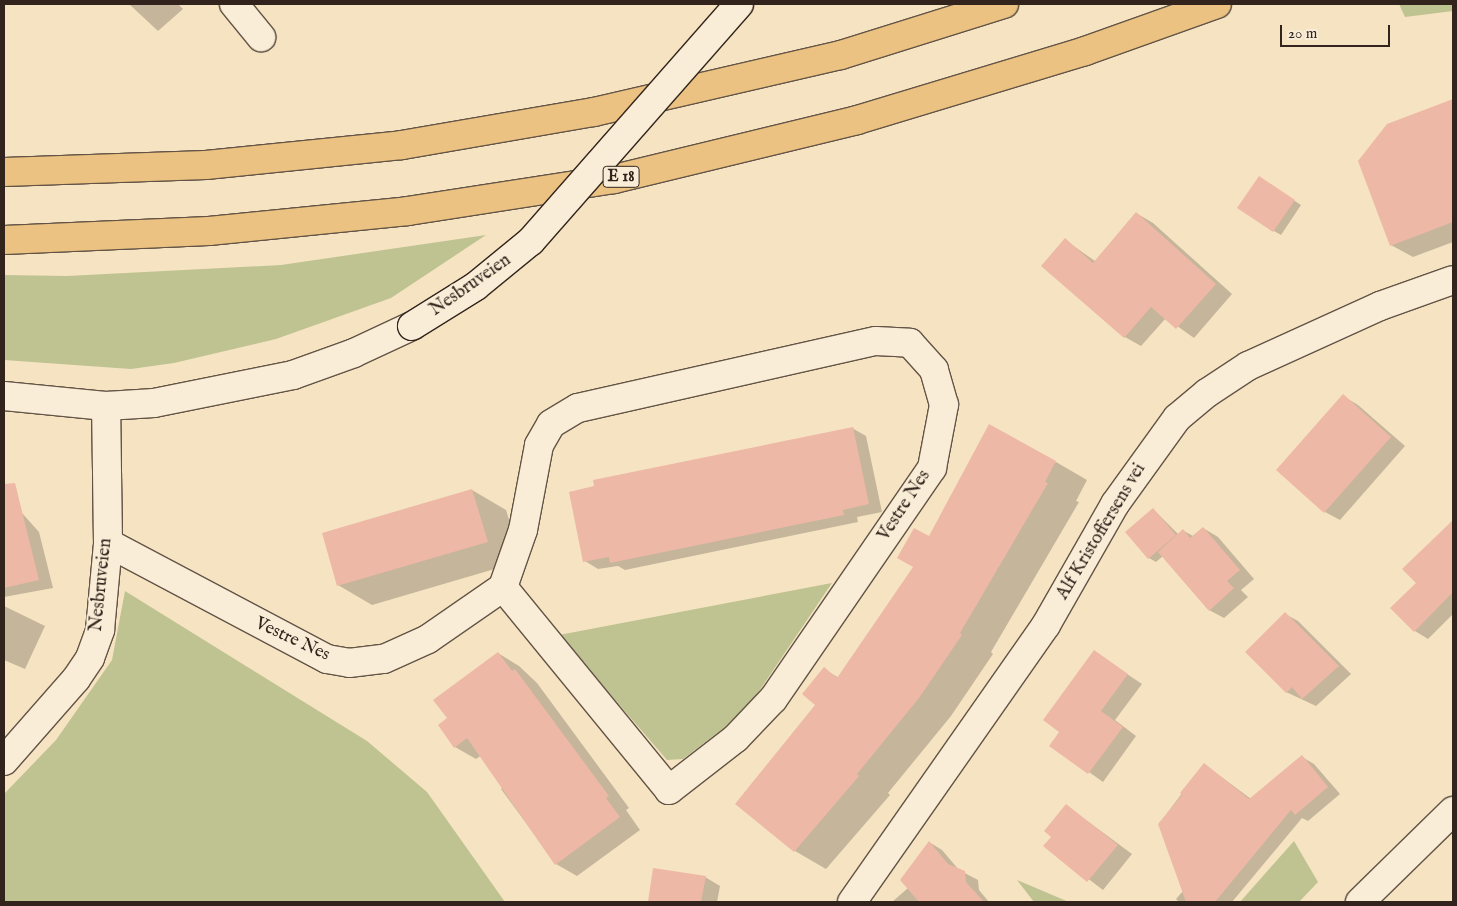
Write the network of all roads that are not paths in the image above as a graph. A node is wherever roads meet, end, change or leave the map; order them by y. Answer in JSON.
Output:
{"nodes":[{"id":1,"x":234,"y":4,"type":"edge"},
{"id":2,"x":739,"y":4,"type":"edge"},
{"id":3,"x":1004,"y":4,"type":"edge"},
{"id":4,"x":1217,"y":4,"type":"edge"},
{"id":5,"x":261,"y":37,"type":"dead end"},
{"id":6,"x":4,"y":172,"type":"edge"},
{"id":7,"x":4,"y":240,"type":"edge"},
{"id":8,"x":1453,"y":280,"type":"edge"},
{"id":9,"x":4,"y":396,"type":"edge"},
{"id":10,"x":106,"y":406,"type":"junction"},
{"id":11,"x":108,"y":544,"type":"junction"},
{"id":12,"x":503,"y":587,"type":"junction"},
{"id":13,"x":4,"y":761,"type":"edge"},
{"id":14,"x":1453,"y":811,"type":"edge"},
{"id":15,"x":852,"y":902,"type":"edge"},
{"id":16,"x":1360,"y":902,"type":"edge"}],
"edges":[{"from":1,"to":5,"type":"street"},
{"from":2,"to":10,"type":"street","name":"Nesbruveien","bridge":true},
{"from":3,"to":6,"type":"highway"},
{"from":4,"to":7,"type":"highway","number":"E 18"},
{"from":8,"to":15,"type":"street","name":"Alf Kristoffersens vei"},
{"from":9,"to":10,"type":"street","name":"Nesbruveien"},
{"from":10,"to":11,"type":"street","name":"Nesbruveien"},
{"from":11,"to":12,"type":"street","name":"Vestre Nes"},
{"from":11,"to":13,"type":"street","name":"Nesbruveien"},
{"from":12,"to":12,"type":"street","name":"Vestre Nes"},
{"from":14,"to":16,"type":"street"}]}
